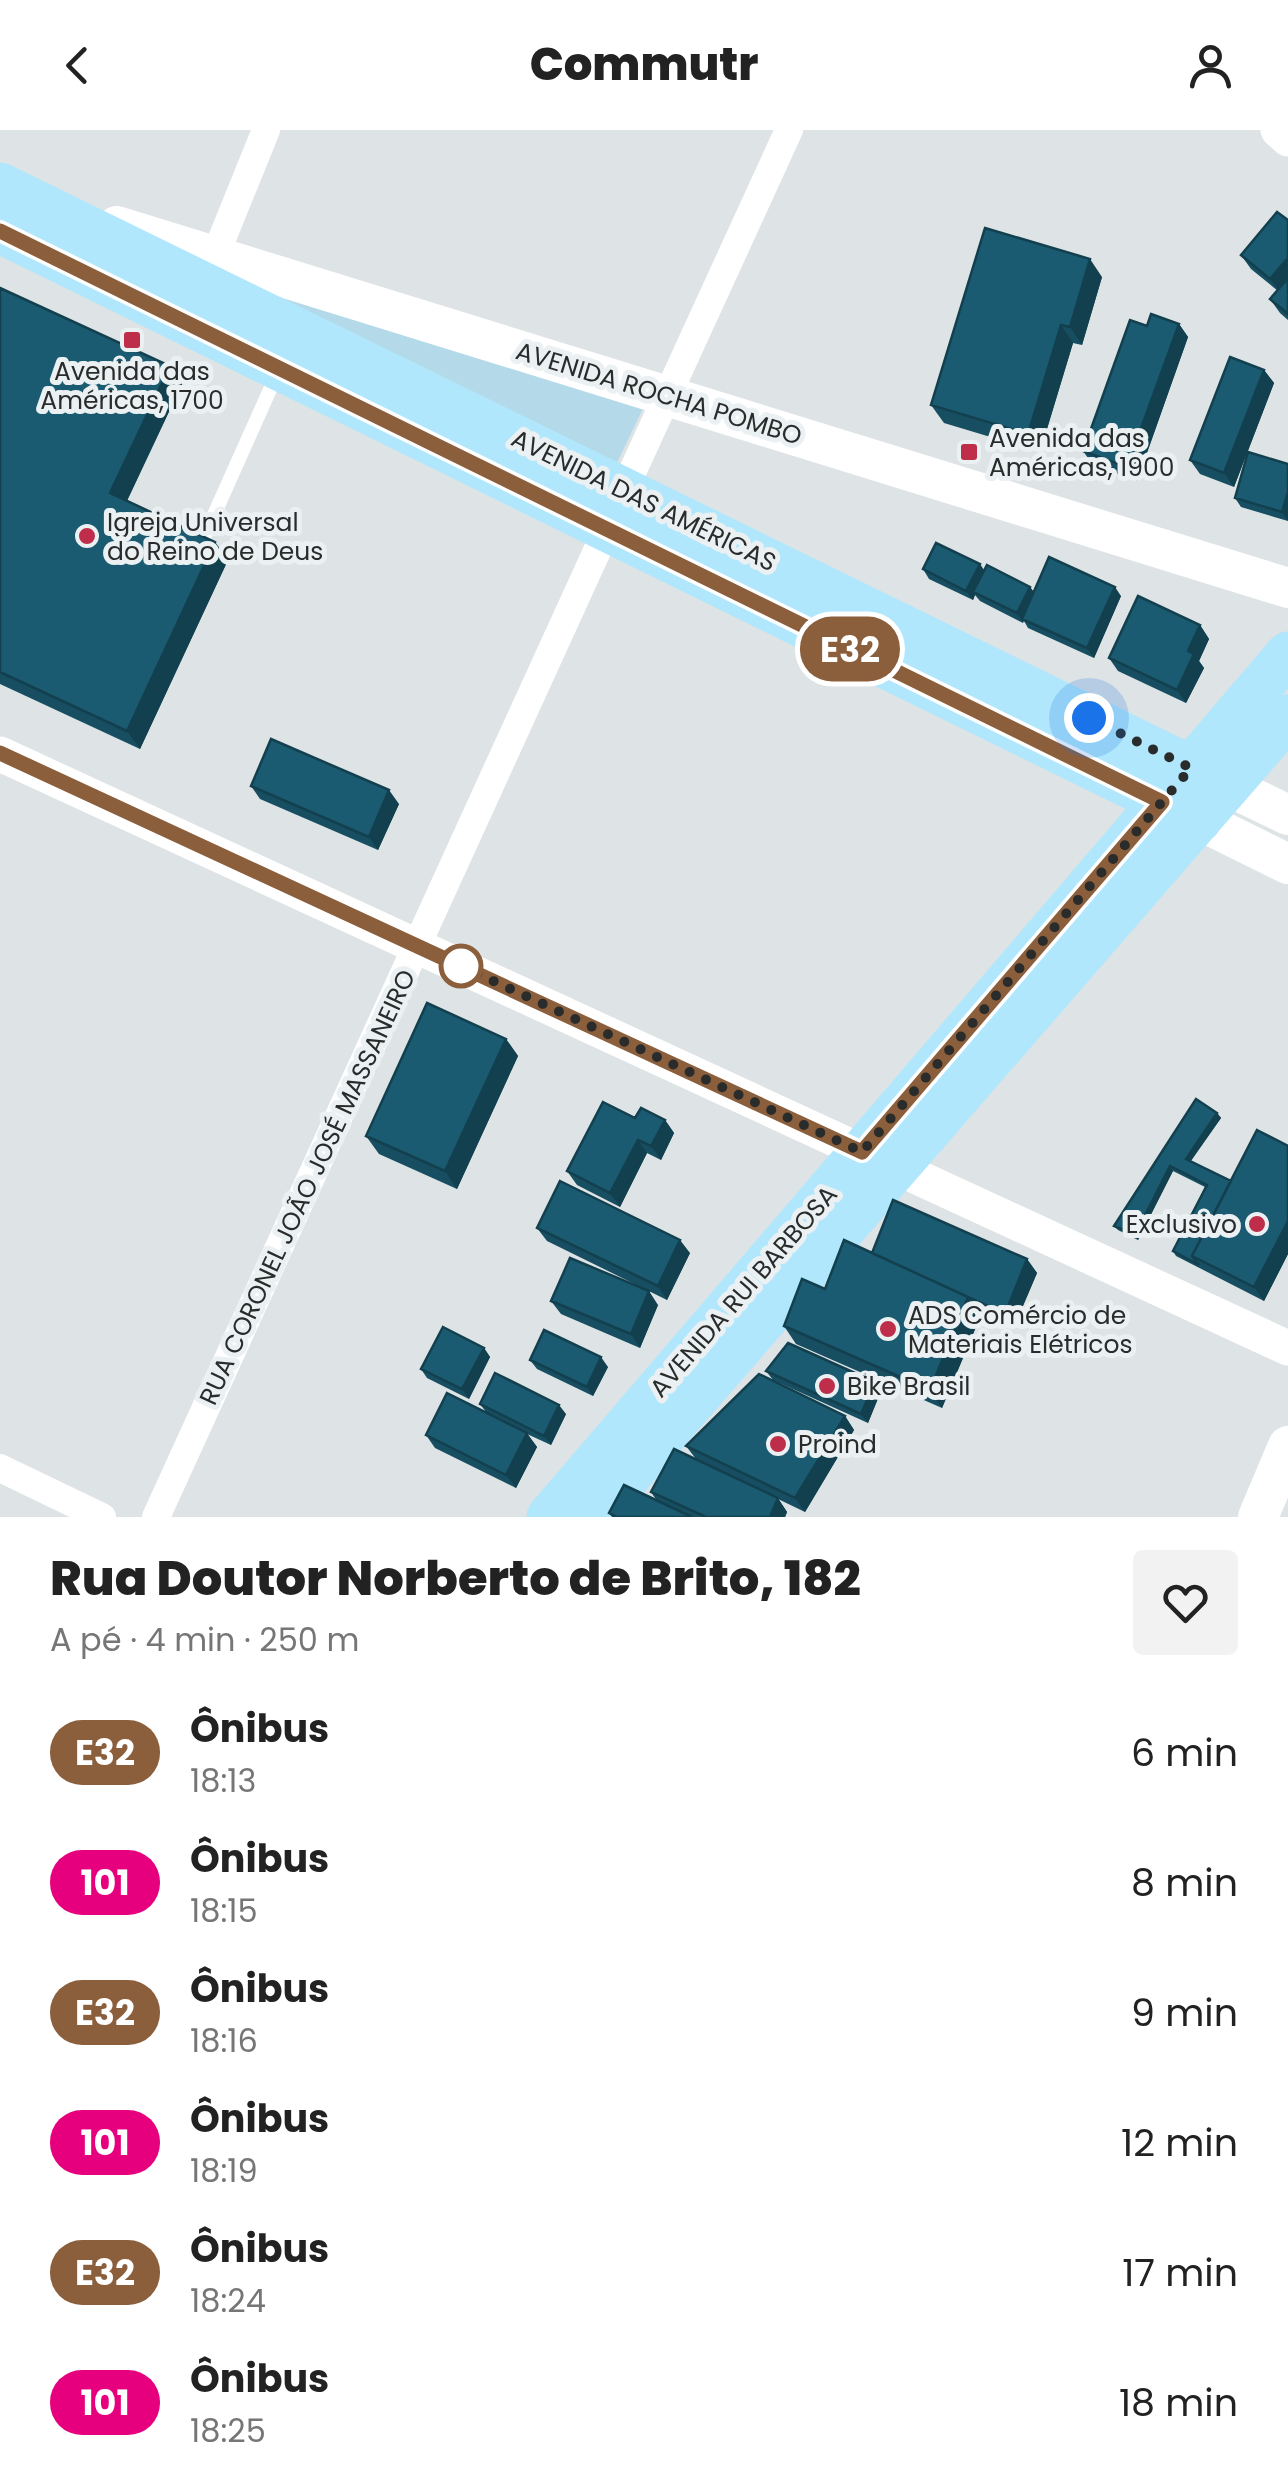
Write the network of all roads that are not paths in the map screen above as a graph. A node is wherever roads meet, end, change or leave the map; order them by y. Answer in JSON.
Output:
{"nodes":[{"id":1,"x":266,"y":130,"type":"edge"},
{"id":2,"x":789,"y":130,"type":"edge"},
{"id":3,"x":1278,"y":130,"type":"edge"},
{"id":4,"x":1288,"y":139,"type":"edge"},
{"id":5,"x":10,"y":205,"type":"edge"},
{"id":6,"x":216,"y":256,"type":"junction"},
{"id":7,"x":279,"y":368,"type":"junction"},
{"id":8,"x":668,"y":396,"type":"junction"},
{"id":9,"x":616,"y":510,"type":"junction"},
{"id":10,"x":206,"y":535,"type":"edge"},
{"id":11,"x":1288,"y":588,"type":"edge"},
{"id":12,"x":1288,"y":654,"type":"edge"},
{"id":13,"x":1288,"y":717,"type":"edge"},
{"id":14,"x":0,"y":754,"type":"edge"},
{"id":15,"x":1209,"y":777,"type":"junction"},
{"id":16,"x":1180,"y":811,"type":"junction"},
{"id":17,"x":1288,"y":815,"type":"edge"},
{"id":18,"x":1288,"y":864,"type":"edge"},
{"id":19,"x":417,"y":946,"type":"junction"},
{"id":20,"x":880,"y":1159,"type":"junction"},
{"id":21,"x":1288,"y":1348,"type":"edge"},
{"id":22,"x":1288,"y":1446,"type":"edge"},
{"id":23,"x":0,"y":1468,"type":"edge"},
{"id":24,"x":102,"y":1517,"type":"edge"},
{"id":25,"x":156,"y":1517,"type":"edge"},
{"id":26,"x":549,"y":1517,"type":"edge"},
{"id":27,"x":593,"y":1517,"type":"edge"},
{"id":28,"x":1258,"y":1517,"type":"edge"}],
"edges":[{"from":1,"to":6,"type":"street"},
{"from":2,"to":8,"type":"street","name":"RUA CORONEL JOÃO JOSÉ MASSANEIRO"},
{"from":3,"to":4,"type":"street"},
{"from":5,"to":6,"type":"main road","name":"AVENIDA ROCHA POMBO"},
{"from":5,"to":7,"type":"main road","name":"AVENIDA DAS AMÉRICAS"},
{"from":5,"to":9,"type":"main road","name":"AVENIDA DAS AMÉRICAS"},
{"from":6,"to":8,"type":"main road","name":"AVENIDA ROCHA POMBO"},
{"from":7,"to":9,"type":"main road","name":"AVENIDA DAS AMÉRICAS"},
{"from":7,"to":10,"type":"lane"},
{"from":8,"to":9,"type":"street","name":"RUA CORONEL JOÃO JOSÉ MASSANEIRO"},
{"from":8,"to":11,"type":"main road","name":"AVENIDA ROCHA POMBO"},
{"from":9,"to":15,"type":"main road","name":"AVENIDA DAS AMÉRICAS"},
{"from":9,"to":16,"type":"main road","name":"AVENIDA DAS AMÉRICAS"},
{"from":9,"to":19,"type":"street","name":"RUA CORONEL JOÃO JOSÉ MASSANEIRO"},
{"from":12,"to":15,"type":"main road","name":"AVENIDA RUI BARBOSA"},
{"from":13,"to":15,"type":"main road","name":"AVENIDA RUI BARBOSA"},
{"from":14,"to":19,"type":"street"},
{"from":15,"to":16,"type":"main road","name":"AVENIDA RUI BARBOSA"},
{"from":15,"to":17,"type":"main road","name":"AVENIDA DAS AMÉRICAS"},
{"from":16,"to":18,"type":"main road","name":"AVENIDA DAS AMÉRICAS"},
{"from":16,"to":20,"type":"main road","name":"AVENIDA RUI BARBOSA"},
{"from":19,"to":20,"type":"street"},
{"from":19,"to":25,"type":"street","name":"RUA CORONEL JOÃO JOSÉ MASSANEIRO"},
{"from":20,"to":21,"type":"street"},
{"from":20,"to":26,"type":"main road","name":"AVENIDA RUI BARBOSA"},
{"from":20,"to":27,"type":"main road","name":"AVENIDA RUI BARBOSA"},
{"from":22,"to":28,"type":"main road"},
{"from":23,"to":24,"type":"street"}]}
